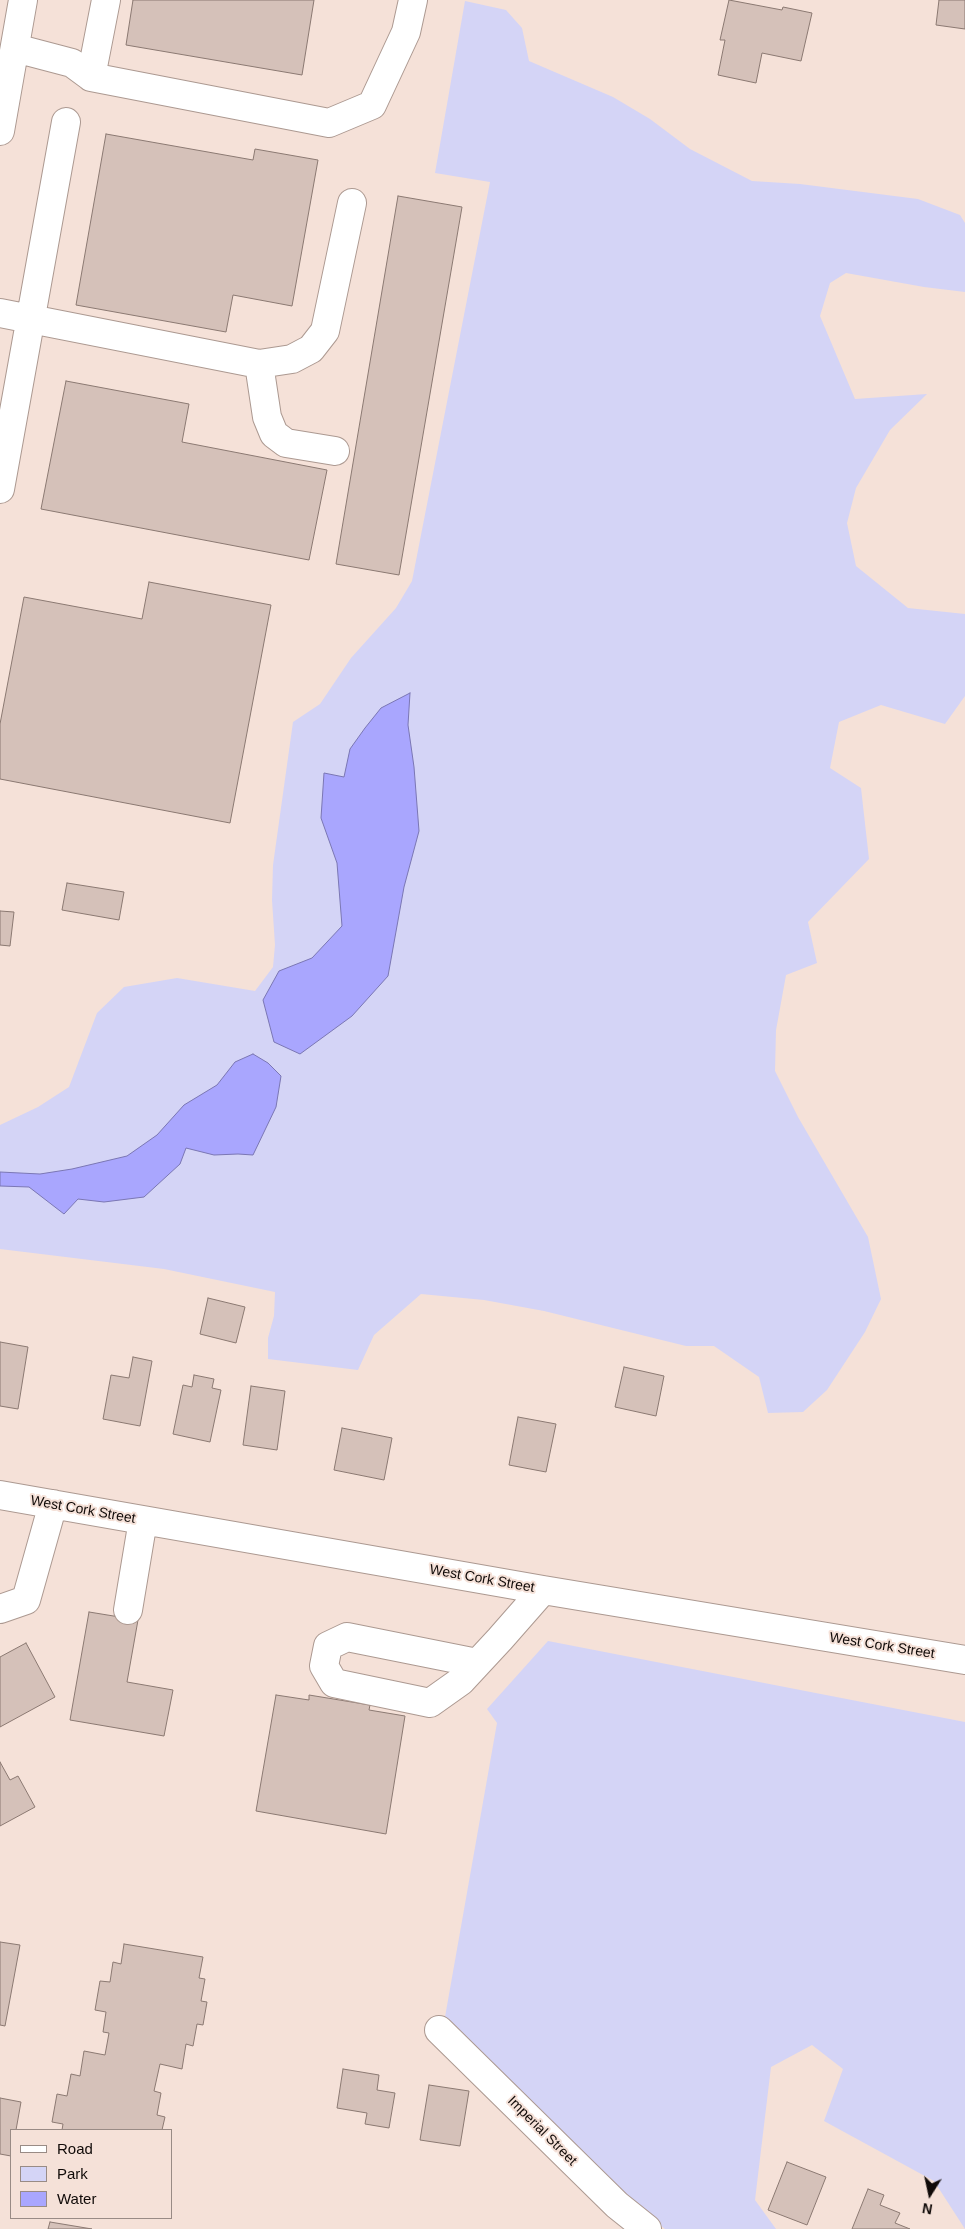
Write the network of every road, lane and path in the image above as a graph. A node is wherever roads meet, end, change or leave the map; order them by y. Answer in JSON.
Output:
{"nodes":[{"id":1,"x":23,"y":0,"type":"edge"},
{"id":2,"x":106,"y":0,"type":"edge"},
{"id":3,"x":412,"y":0,"type":"edge"},
{"id":4,"x":15,"y":48,"type":"junction"},
{"id":5,"x":91,"y":77,"type":"junction"},
{"id":6,"x":66,"y":122,"type":"dead end"},
{"id":7,"x":0,"y":131,"type":"edge"},
{"id":8,"x":352,"y":203,"type":"dead end"},
{"id":9,"x":0,"y":313,"type":"edge"},
{"id":10,"x":30,"y":319,"type":"junction"},
{"id":11,"x":259,"y":364,"type":"junction"},
{"id":12,"x":335,"y":452,"type":"dead end"},
{"id":13,"x":0,"y":489,"type":"edge"},
{"id":14,"x":0,"y":1495,"type":"edge"},
{"id":15,"x":53,"y":1504,"type":"junction"},
{"id":16,"x":143,"y":1520,"type":"junction"},
{"id":17,"x":543,"y":1590,"type":"junction"},
{"id":18,"x":0,"y":1609,"type":"edge"},
{"id":19,"x":128,"y":1610,"type":"dead end"},
{"id":20,"x":965,"y":1660,"type":"edge"},
{"id":21,"x":477,"y":1663,"type":"junction"},
{"id":22,"x":439,"y":2030,"type":"dead end"},
{"id":23,"x":647,"y":2229,"type":"edge"}],
"edges":[{"from":1,"to":4,"type":"street"},
{"from":2,"to":5,"type":"street"},
{"from":3,"to":5,"type":"street"},
{"from":4,"to":5,"type":"street"},
{"from":4,"to":7,"type":"street"},
{"from":6,"to":10,"type":"street"},
{"from":8,"to":11,"type":"street"},
{"from":9,"to":10,"type":"street"},
{"from":10,"to":11,"type":"street"},
{"from":10,"to":13,"type":"street"},
{"from":11,"to":12,"type":"street"},
{"from":14,"to":15,"type":"street","name":"West Cork Street"},
{"from":15,"to":16,"type":"street","name":"West Cork Street"},
{"from":15,"to":18,"type":"street"},
{"from":16,"to":17,"type":"street","name":"West Cork Street"},
{"from":16,"to":19,"type":"street"},
{"from":17,"to":20,"type":"street","name":"West Cork Street"},
{"from":17,"to":21,"type":"street"},
{"from":21,"to":21,"type":"street"},
{"from":22,"to":23,"type":"street","name":"Imperial Street"}]}
